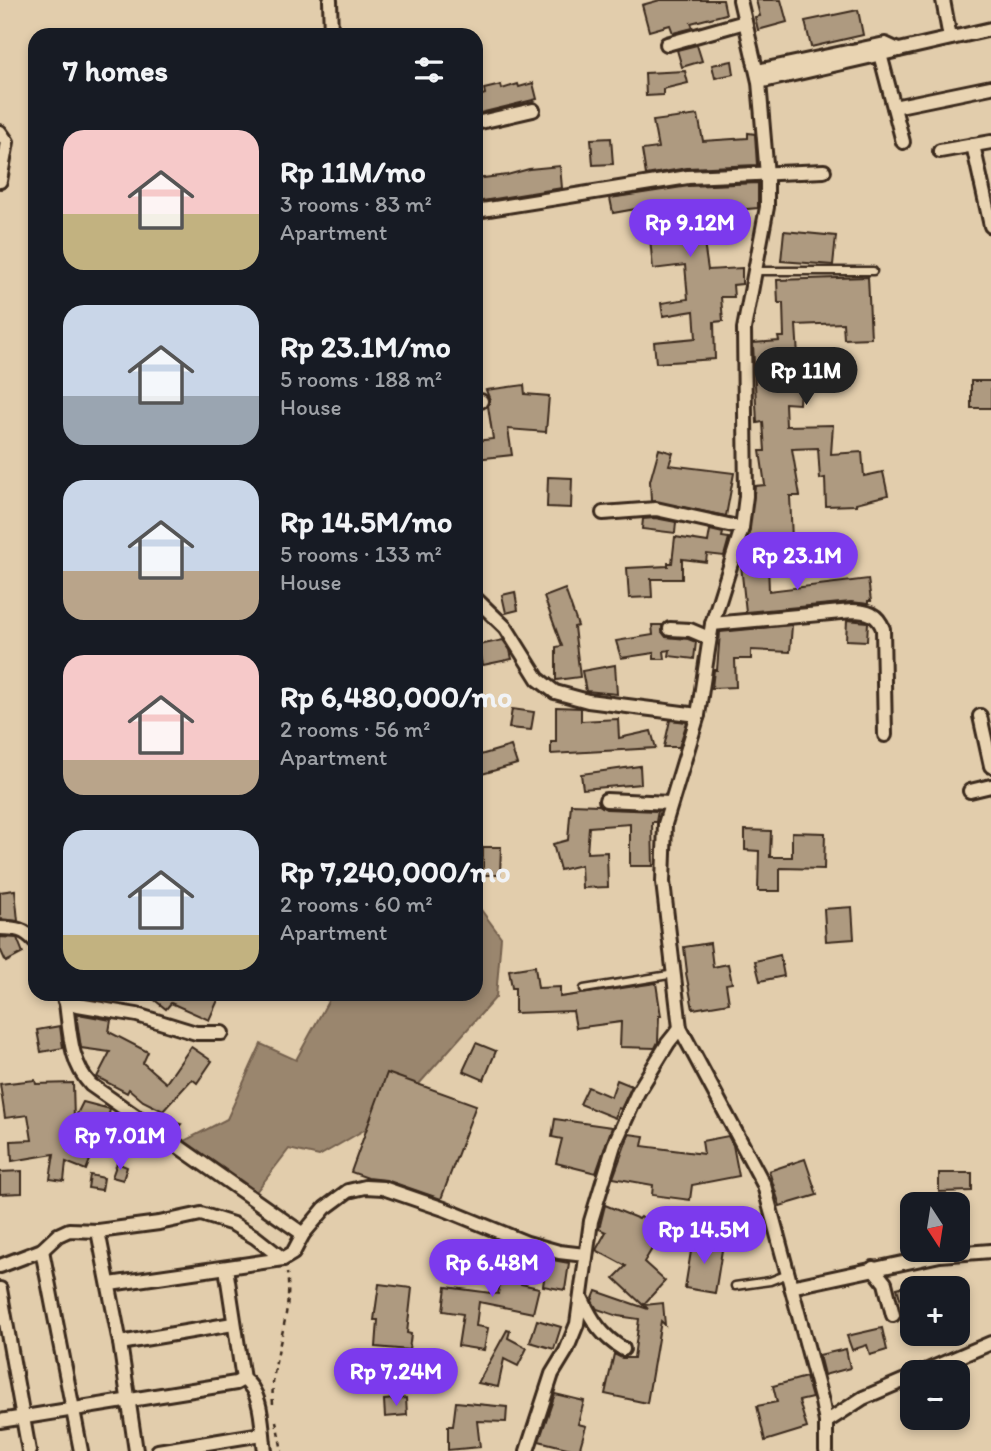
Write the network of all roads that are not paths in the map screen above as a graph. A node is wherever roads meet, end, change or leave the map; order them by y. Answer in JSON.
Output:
{"nodes":[{"id":1,"x":330,"y":0,"type":"edge"},
{"id":2,"x":740,"y":0,"type":"edge"},
{"id":3,"x":943,"y":0,"type":"edge"},
{"id":4,"x":745,"y":22,"type":"junction"},
{"id":5,"x":331,"y":28,"type":"edge"},
{"id":6,"x":991,"y":29,"type":"edge"},
{"id":7,"x":950,"y":38,"type":"junction"},
{"id":8,"x":667,"y":44,"type":"dead end"},
{"id":9,"x":898,"y":50,"type":"junction"},
{"id":10,"x":880,"y":54,"type":"junction"},
{"id":11,"x":758,"y":76,"type":"junction"},
{"id":12,"x":991,"y":87,"type":"edge"},
{"id":13,"x":894,"y":107,"type":"junction"},
{"id":14,"x":533,"y":110,"type":"dead end"},
{"id":15,"x":483,"y":121,"type":"edge"},
{"id":16,"x":0,"y":132,"type":"edge"},
{"id":17,"x":903,"y":142,"type":"dead end"},
{"id":18,"x":991,"y":142,"type":"edge"},
{"id":19,"x":973,"y":145,"type":"junction"},
{"id":20,"x":940,"y":150,"type":"dead end"},
{"id":21,"x":824,"y":171,"type":"dead end"},
{"id":22,"x":767,"y":175,"type":"junction"},
{"id":23,"x":0,"y":181,"type":"edge"},
{"id":24,"x":483,"y":210,"type":"edge"},
{"id":25,"x":991,"y":226,"type":"edge"},
{"id":26,"x":755,"y":271,"type":"junction"},
{"id":27,"x":873,"y":271,"type":"dead end"},
{"id":28,"x":603,"y":513,"type":"dead end"},
{"id":29,"x":742,"y":528,"type":"junction"},
{"id":30,"x":483,"y":606,"type":"edge"},
{"id":31,"x":670,"y":629,"type":"dead end"},
{"id":32,"x":710,"y":631,"type":"junction"},
{"id":33,"x":698,"y":715,"type":"junction"},
{"id":34,"x":980,"y":716,"type":"dead end"},
{"id":35,"x":885,"y":735,"type":"dead end"},
{"id":36,"x":991,"y":766,"type":"edge"},
{"id":37,"x":991,"y":786,"type":"edge"},
{"id":38,"x":970,"y":790,"type":"dead end"},
{"id":39,"x":607,"y":800,"type":"dead end"},
{"id":40,"x":670,"y":803,"type":"junction"},
{"id":41,"x":0,"y":928,"type":"edge"},
{"id":42,"x":28,"y":933,"type":"edge"},
{"id":43,"x":675,"y":974,"type":"junction"},
{"id":44,"x":584,"y":989,"type":"dead end"},
{"id":45,"x":64,"y":1001,"type":"edge"},
{"id":46,"x":73,"y":1001,"type":"edge"},
{"id":47,"x":680,"y":1028,"type":"junction"},
{"id":48,"x":222,"y":1033,"type":"dead end"},
{"id":49,"x":98,"y":1231,"type":"junction"},
{"id":50,"x":303,"y":1234,"type":"junction"},
{"id":51,"x":42,"y":1250,"type":"junction"},
{"id":52,"x":991,"y":1251,"type":"edge"},
{"id":53,"x":585,"y":1255,"type":"junction"},
{"id":54,"x":283,"y":1259,"type":"junction"},
{"id":55,"x":0,"y":1266,"type":"edge"},
{"id":56,"x":226,"y":1268,"type":"junction"},
{"id":57,"x":873,"y":1268,"type":"junction"},
{"id":58,"x":790,"y":1280,"type":"junction"},
{"id":59,"x":110,"y":1284,"type":"junction"},
{"id":60,"x":735,"y":1286,"type":"dead end"},
{"id":61,"x":0,"y":1289,"type":"edge"},
{"id":62,"x":582,"y":1298,"type":"junction"},
{"id":63,"x":893,"y":1315,"type":"dead end"},
{"id":64,"x":233,"y":1324,"type":"junction"},
{"id":65,"x":120,"y":1343,"type":"junction"},
{"id":66,"x":991,"y":1343,"type":"edge"},
{"id":67,"x":623,"y":1349,"type":"dead end"},
{"id":68,"x":951,"y":1360,"type":"edge"},
{"id":69,"x":243,"y":1379,"type":"junction"},
{"id":70,"x":900,"y":1382,"type":"edge"},
{"id":71,"x":128,"y":1400,"type":"junction"},
{"id":72,"x":74,"y":1409,"type":"junction"},
{"id":73,"x":25,"y":1417,"type":"junction"},
{"id":74,"x":0,"y":1421,"type":"edge"},
{"id":75,"x":826,"y":1422,"type":"junction"},
{"id":76,"x":262,"y":1434,"type":"junction"},
{"id":77,"x":29,"y":1451,"type":"edge"},
{"id":78,"x":81,"y":1451,"type":"edge"},
{"id":79,"x":136,"y":1451,"type":"edge"},
{"id":80,"x":158,"y":1451,"type":"edge"},
{"id":81,"x":265,"y":1451,"type":"edge"},
{"id":82,"x":527,"y":1451,"type":"edge"},
{"id":83,"x":826,"y":1451,"type":"edge"}],
"edges":[{"from":1,"to":5,"type":"street"},
{"from":2,"to":4,"type":"street"},
{"from":3,"to":7,"type":"street"},
{"from":4,"to":8,"type":"street"},
{"from":4,"to":11,"type":"street"},
{"from":6,"to":7,"type":"street"},
{"from":7,"to":9,"type":"street"},
{"from":9,"to":10,"type":"street"},
{"from":9,"to":11,"type":"street"},
{"from":10,"to":11,"type":"street"},
{"from":10,"to":13,"type":"street"},
{"from":11,"to":22,"type":"street"},
{"from":12,"to":13,"type":"street"},
{"from":13,"to":17,"type":"street"},
{"from":14,"to":15,"type":"street"},
{"from":16,"to":23,"type":"street"},
{"from":18,"to":19,"type":"street"},
{"from":19,"to":20,"type":"street"},
{"from":19,"to":25,"type":"street"},
{"from":21,"to":22,"type":"street"},
{"from":22,"to":24,"type":"street"},
{"from":22,"to":26,"type":"street"},
{"from":26,"to":27,"type":"lane"},
{"from":26,"to":29,"type":"street"},
{"from":28,"to":29,"type":"street"},
{"from":29,"to":32,"type":"street"},
{"from":30,"to":33,"type":"street"},
{"from":31,"to":32,"type":"street"},
{"from":32,"to":33,"type":"street"},
{"from":32,"to":35,"type":"street"},
{"from":33,"to":40,"type":"street"},
{"from":34,"to":36,"type":"street"},
{"from":37,"to":38,"type":"street"},
{"from":39,"to":40,"type":"street"},
{"from":40,"to":43,"type":"street"},
{"from":41,"to":42,"type":"street"},
{"from":43,"to":44,"type":"lane"},
{"from":43,"to":47,"type":"street"},
{"from":45,"to":50,"type":"street"},
{"from":46,"to":48,"type":"street"},
{"from":47,"to":53,"type":"street"},
{"from":47,"to":58,"type":"street"},
{"from":49,"to":51,"type":"street"},
{"from":49,"to":54,"type":"street"},
{"from":49,"to":59,"type":"street"},
{"from":50,"to":53,"type":"street"},
{"from":50,"to":54,"type":"street"},
{"from":51,"to":55,"type":"street"},
{"from":51,"to":72,"type":"street"},
{"from":52,"to":57,"type":"street"},
{"from":53,"to":62,"type":"street"},
{"from":54,"to":56,"type":"street"},
{"from":56,"to":59,"type":"street"},
{"from":56,"to":64,"type":"street"},
{"from":57,"to":58,"type":"street"},
{"from":57,"to":63,"type":"street"},
{"from":58,"to":60,"type":"lane"},
{"from":58,"to":75,"type":"street"},
{"from":59,"to":65,"type":"street"},
{"from":61,"to":73,"type":"street"},
{"from":62,"to":67,"type":"street"},
{"from":62,"to":82,"type":"street"},
{"from":64,"to":65,"type":"street"},
{"from":64,"to":69,"type":"street"},
{"from":65,"to":71,"type":"street"},
{"from":66,"to":68,"type":"street"},
{"from":69,"to":71,"type":"street"},
{"from":69,"to":76,"type":"street"},
{"from":70,"to":75,"type":"street"},
{"from":71,"to":72,"type":"street"},
{"from":71,"to":79,"type":"street"},
{"from":72,"to":73,"type":"street"},
{"from":72,"to":78,"type":"street"},
{"from":73,"to":74,"type":"street"},
{"from":73,"to":77,"type":"street"},
{"from":75,"to":83,"type":"street"},
{"from":76,"to":80,"type":"street"},
{"from":76,"to":81,"type":"street"}]}
